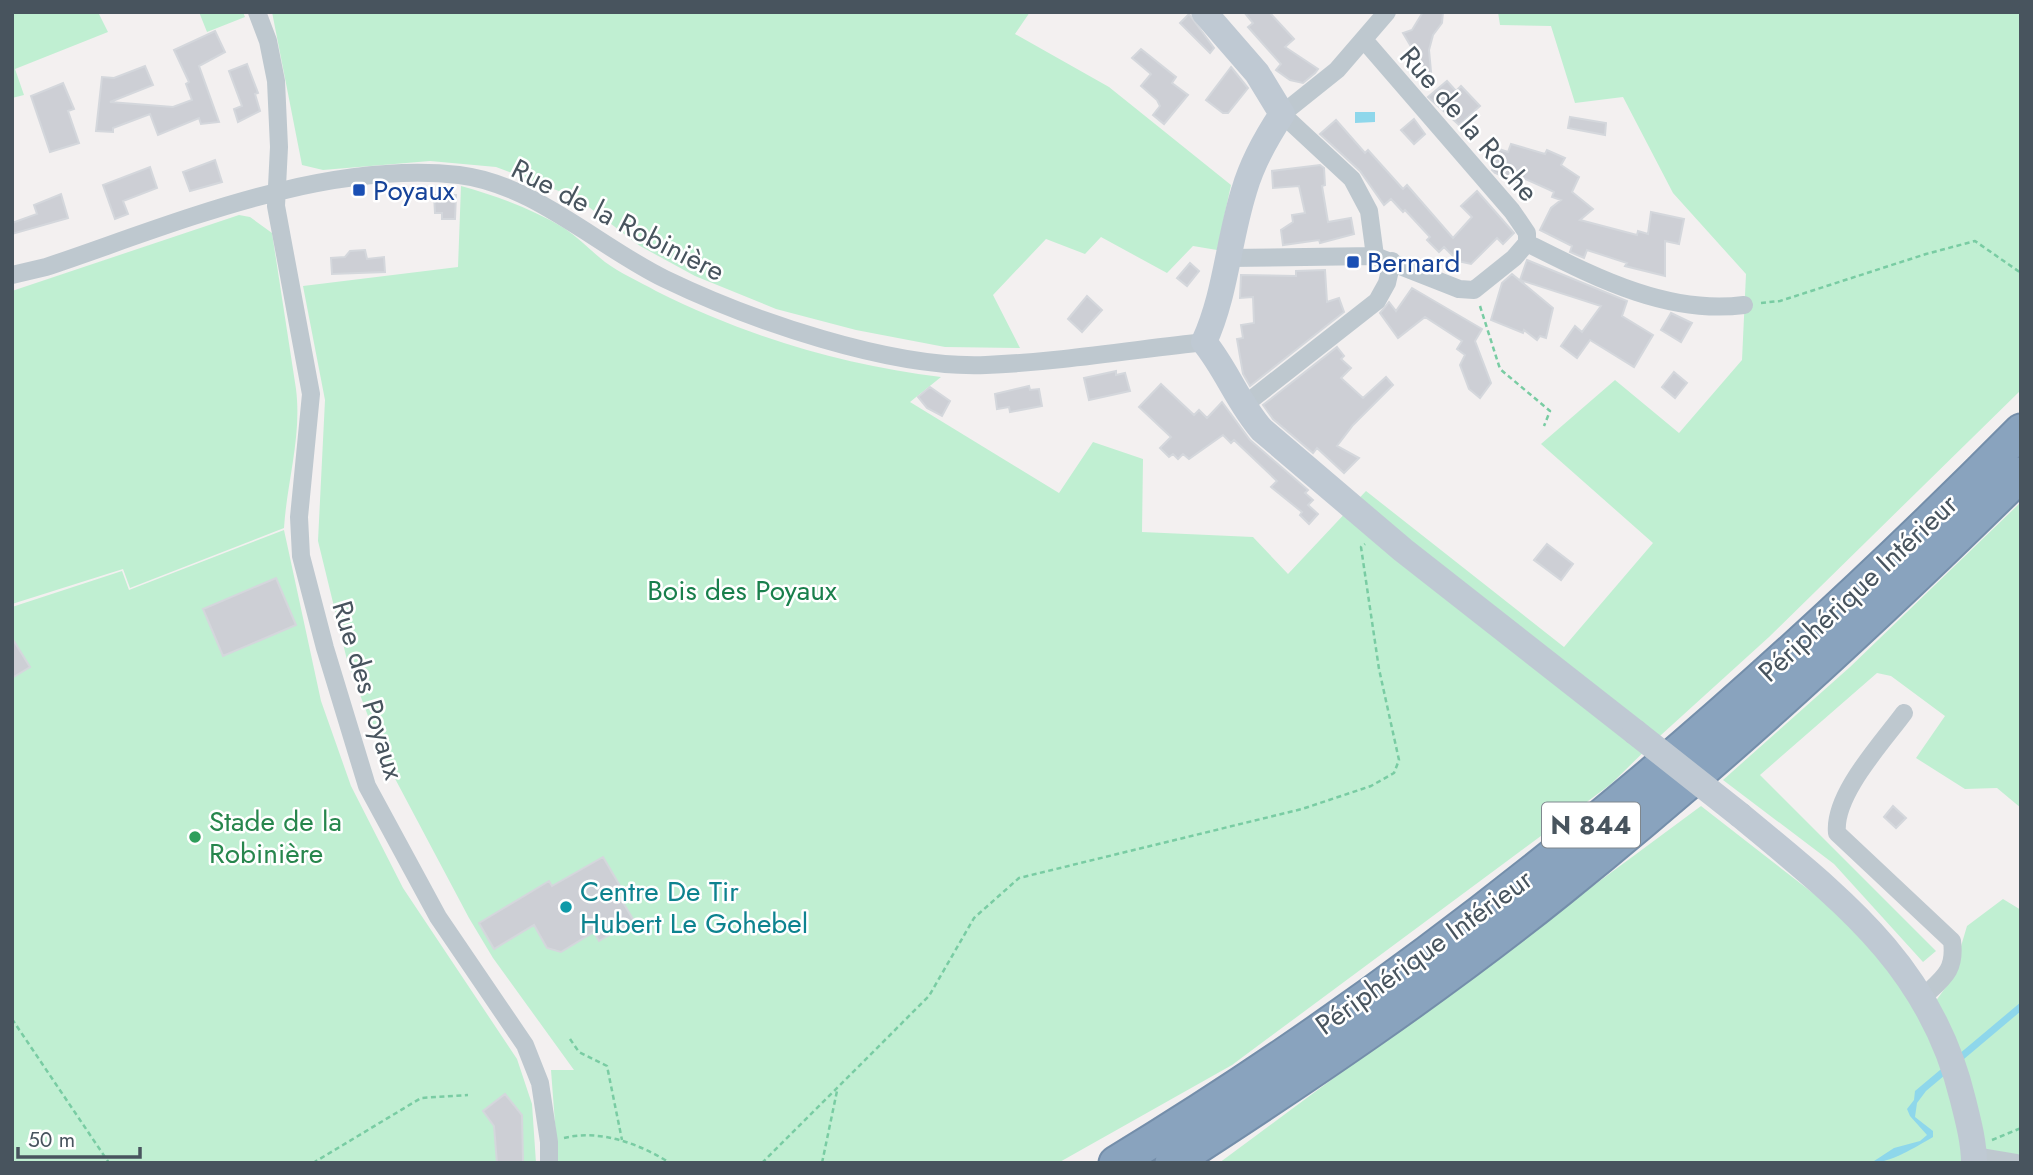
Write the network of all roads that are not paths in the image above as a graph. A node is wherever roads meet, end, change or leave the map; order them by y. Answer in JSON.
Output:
{"nodes":[{"id":1,"x":257,"y":12,"type":"edge"},
{"id":2,"x":1204,"y":12,"type":"edge"},
{"id":3,"x":1387,"y":12,"type":"edge"},
{"id":4,"x":1365,"y":41,"type":"junction"},
{"id":5,"x":1282,"y":114,"type":"junction"},
{"id":6,"x":276,"y":192,"type":"junction"},
{"id":7,"x":1527,"y":243,"type":"junction"},
{"id":8,"x":1229,"y":258,"type":"junction"},
{"id":9,"x":1383,"y":258,"type":"junction"},
{"id":10,"x":12,"y":275,"type":"edge"},
{"id":11,"x":1744,"y":304,"type":"road end"},
{"id":12,"x":1204,"y":342,"type":"junction"},
{"id":13,"x":1243,"y":406,"type":"junction"},
{"id":14,"x":2021,"y":431,"type":"edge"},
{"id":15,"x":2021,"y":474,"type":"edge"},
{"id":16,"x":1904,"y":713,"type":"dead end"},
{"id":17,"x":1922,"y":998,"type":"junction"},
{"id":18,"x":1974,"y":1156,"type":"edge"},
{"id":19,"x":549,"y":1163,"type":"edge"},
{"id":20,"x":1116,"y":1163,"type":"edge"},
{"id":21,"x":1172,"y":1163,"type":"edge"},
{"id":22,"x":2016,"y":1163,"type":"edge"}],
"edges":[{"from":1,"to":6,"type":"street","name":"Rue des Poyaux"},
{"from":2,"to":5,"type":"street"},
{"from":3,"to":4,"type":"street"},
{"from":4,"to":5,"type":"street"},
{"from":4,"to":7,"type":"street","name":"Rue de la Roche"},
{"from":5,"to":8,"type":"street"},
{"from":5,"to":9,"type":"street"},
{"from":6,"to":10,"type":"street","name":"Rue de la Robinière"},
{"from":6,"to":12,"type":"street","name":"Rue de la Robinière"},
{"from":6,"to":19,"type":"street","name":"Rue des Poyaux"},
{"from":7,"to":9,"type":"street"},
{"from":7,"to":11,"type":"street"},
{"from":8,"to":9,"type":"street"},
{"from":8,"to":12,"type":"street"},
{"from":9,"to":13,"type":"street"},
{"from":12,"to":13,"type":"street"},
{"from":13,"to":17,"type":"street","bridge":true},
{"from":14,"to":20,"type":"highway","name":"Périphérique Intérieur","number":"N 844"},
{"from":15,"to":21,"type":"highway","number":"N 844"},
{"from":16,"to":17,"type":"street"},
{"from":17,"to":18,"type":"street"},
{"from":18,"to":22,"type":"street"}]}
